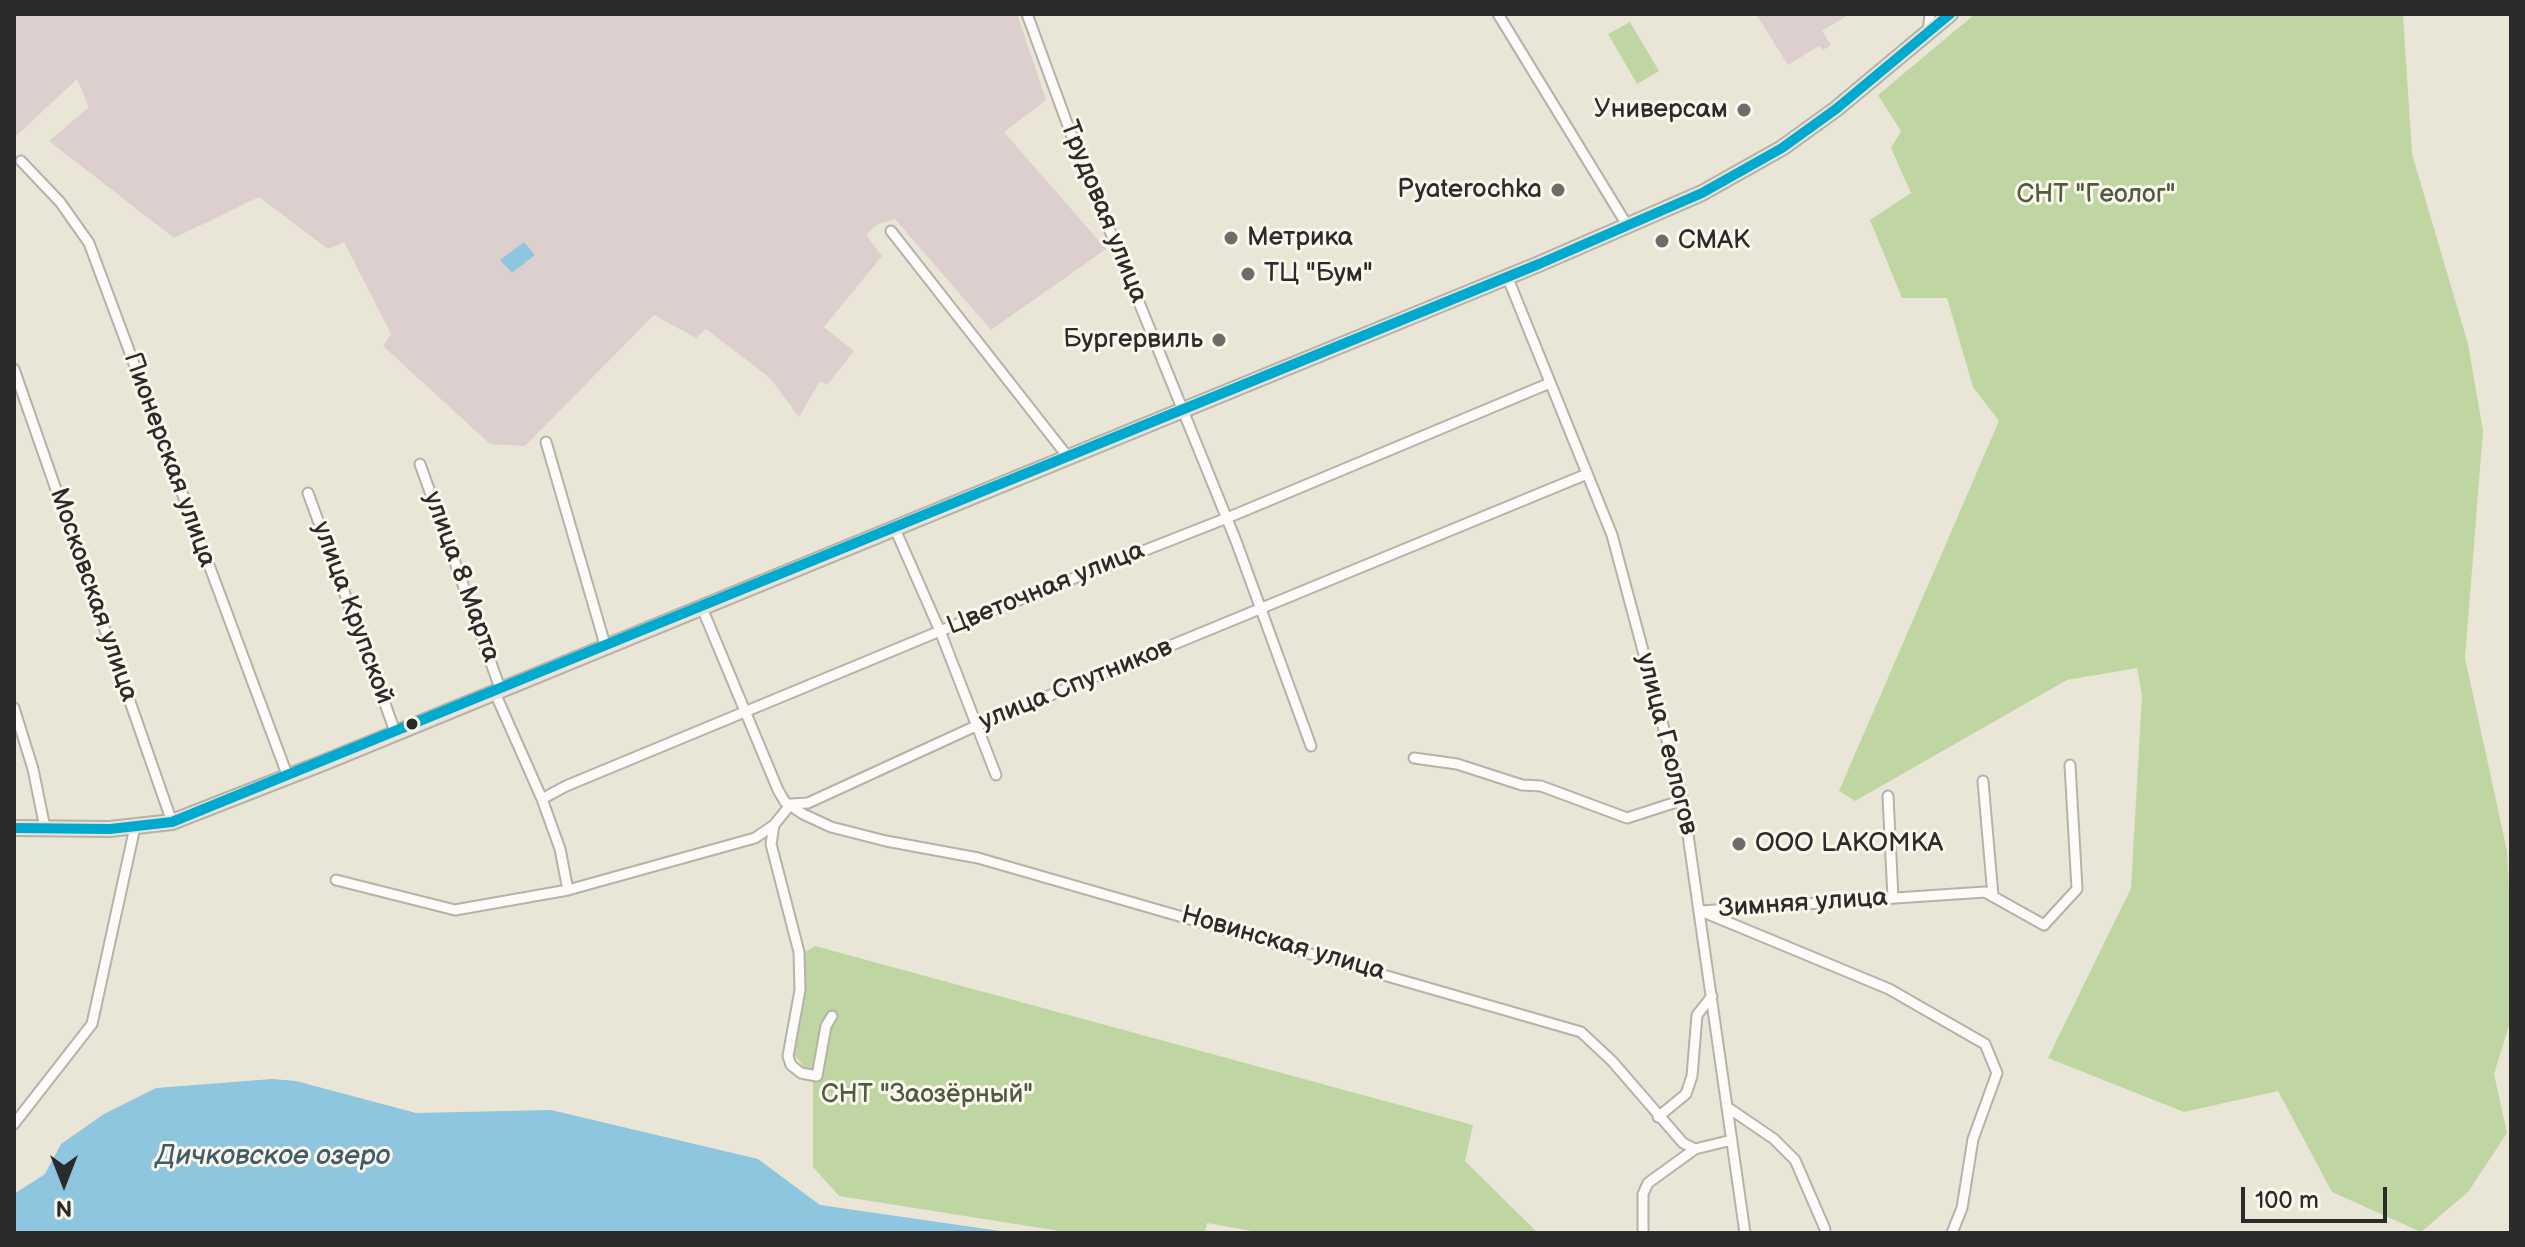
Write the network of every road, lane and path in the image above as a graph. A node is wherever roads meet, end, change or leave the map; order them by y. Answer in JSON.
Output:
{"nodes":[{"id":1,"x":1027,"y":14,"type":"edge"},
{"id":2,"x":1498,"y":14,"type":"edge"},
{"id":3,"x":1930,"y":14,"type":"edge"},
{"id":4,"x":1950,"y":14,"type":"edge"},
{"id":5,"x":1928,"y":33,"type":"junction"},
{"id":6,"x":21,"y":161,"type":"dead end"},
{"id":7,"x":1627,"y":225,"type":"junction"},
{"id":8,"x":891,"y":231,"type":"dead end"},
{"id":9,"x":1507,"y":276,"type":"junction"},
{"id":10,"x":14,"y":369,"type":"edge"},
{"id":11,"x":1550,"y":383,"type":"junction"},
{"id":12,"x":1183,"y":409,"type":"junction"},
{"id":13,"x":546,"y":442,"type":"dead end"},
{"id":14,"x":1068,"y":457,"type":"junction"},
{"id":15,"x":420,"y":464,"type":"dead end"},
{"id":16,"x":1587,"y":474,"type":"junction"},
{"id":17,"x":308,"y":493,"type":"dead end"},
{"id":18,"x":1227,"y":518,"type":"junction"},
{"id":19,"x":895,"y":529,"type":"junction"},
{"id":20,"x":702,"y":608,"type":"junction"},
{"id":21,"x":1261,"y":608,"type":"junction"},
{"id":22,"x":940,"y":631,"type":"junction"},
{"id":23,"x":606,"y":648,"type":"junction"},
{"id":24,"x":498,"y":692,"type":"junction"},
{"id":25,"x":14,"y":708,"type":"edge"},
{"id":26,"x":745,"y":712,"type":"junction"},
{"id":27,"x":978,"y":725,"type":"junction"},
{"id":28,"x":396,"y":734,"type":"junction"},
{"id":29,"x":1311,"y":746,"type":"dead end"},
{"id":30,"x":1414,"y":758,"type":"dead end"},
{"id":31,"x":2070,"y":765,"type":"dead end"},
{"id":32,"x":996,"y":775,"type":"dead end"},
{"id":33,"x":288,"y":777,"type":"junction"},
{"id":34,"x":1983,"y":781,"type":"dead end"},
{"id":35,"x":1888,"y":796,"type":"dead end"},
{"id":36,"x":542,"y":799,"type":"junction"},
{"id":37,"x":1683,"y":800,"type":"junction"},
{"id":38,"x":791,"y":804,"type":"junction"},
{"id":39,"x":172,"y":822,"type":"junction"},
{"id":40,"x":774,"y":825,"type":"junction"},
{"id":41,"x":135,"y":827,"type":"junction"},
{"id":42,"x":14,"y":828,"type":"edge"},
{"id":43,"x":45,"y":828,"type":"junction"},
{"id":44,"x":336,"y":880,"type":"dead end"},
{"id":45,"x":568,"y":890,"type":"junction"},
{"id":46,"x":1993,"y":896,"type":"junction"},
{"id":47,"x":1893,"y":898,"type":"junction"},
{"id":48,"x":1701,"y":911,"type":"junction"},
{"id":49,"x":1712,"y":996,"type":"junction"},
{"id":50,"x":832,"y":1016,"type":"dead end"},
{"id":51,"x":1727,"y":1107,"type":"junction"},
{"id":52,"x":1658,"y":1117,"type":"junction"},
{"id":53,"x":14,"y":1124,"type":"edge"},
{"id":54,"x":1732,"y":1140,"type":"junction"},
{"id":55,"x":1695,"y":1149,"type":"junction"},
{"id":56,"x":1825,"y":1229,"type":"dead end"},
{"id":57,"x":1643,"y":1233,"type":"edge"},
{"id":58,"x":1745,"y":1233,"type":"edge"},
{"id":59,"x":1952,"y":1233,"type":"edge"}],
"edges":[{"from":1,"to":12,"type":"street","name":"Трудовая улица"},
{"from":2,"to":7,"type":"street"},
{"from":3,"to":5,"type":"street"},
{"from":4,"to":5,"type":"main road"},
{"from":5,"to":7,"type":"main road"},
{"from":6,"to":33,"type":"street","name":"Пионерская улица"},
{"from":7,"to":9,"type":"main road"},
{"from":8,"to":14,"type":"street"},
{"from":9,"to":11,"type":"street","name":"улица Геологов"},
{"from":9,"to":12,"type":"main road"},
{"from":10,"to":39,"type":"street","name":"Московская улица"},
{"from":11,"to":16,"type":"street","name":"улица Геологов"},
{"from":11,"to":18,"type":"street","name":"Цветочная улица"},
{"from":12,"to":14,"type":"main road"},
{"from":12,"to":18,"type":"street","name":"Трудовая улица"},
{"from":13,"to":23,"type":"street"},
{"from":14,"to":19,"type":"main road"},
{"from":15,"to":24,"type":"street","name":"улица 8 Марта"},
{"from":16,"to":21,"type":"street","name":"улица Спутников"},
{"from":16,"to":37,"type":"street","name":"улица Геологов"},
{"from":17,"to":28,"type":"street","name":"улица Крупской"},
{"from":18,"to":21,"type":"street","name":"Трудовая улица"},
{"from":18,"to":22,"type":"street","name":"Цветочная улица"},
{"from":19,"to":20,"type":"main road"},
{"from":19,"to":22,"type":"street"},
{"from":20,"to":23,"type":"main road"},
{"from":20,"to":26,"type":"street"},
{"from":21,"to":27,"type":"street","name":"улица Спутников"},
{"from":21,"to":29,"type":"street","name":"Трудовая улица"},
{"from":22,"to":26,"type":"street","name":"Цветочная улица"},
{"from":22,"to":27,"type":"street"},
{"from":23,"to":24,"type":"main road"},
{"from":24,"to":28,"type":"main road"},
{"from":24,"to":36,"type":"street","name":"улица 8 Марта"},
{"from":25,"to":43,"type":"street"},
{"from":26,"to":36,"type":"street","name":"Цветочная улица"},
{"from":26,"to":38,"type":"street"},
{"from":27,"to":32,"type":"street"},
{"from":27,"to":38,"type":"street","name":"улица Спутников"},
{"from":28,"to":33,"type":"main road"},
{"from":30,"to":37,"type":"street"},
{"from":31,"to":46,"type":"street","name":"Зимняя улица"},
{"from":33,"to":39,"type":"main road"},
{"from":34,"to":46,"type":"street"},
{"from":35,"to":47,"type":"street"},
{"from":36,"to":45,"type":"street","name":"улица 8 Марта"},
{"from":37,"to":48,"type":"street","name":"улица Геологов"},
{"from":38,"to":40,"type":"street"},
{"from":38,"to":52,"type":"street","name":"Новинская улица"},
{"from":39,"to":41,"type":"main road"},
{"from":40,"to":45,"type":"street"},
{"from":40,"to":50,"type":"street"},
{"from":41,"to":43,"type":"main road"},
{"from":41,"to":53,"type":"street"},
{"from":42,"to":43,"type":"main road"},
{"from":44,"to":45,"type":"street"},
{"from":46,"to":47,"type":"street","name":"Зимняя улица"},
{"from":47,"to":48,"type":"street","name":"Зимняя улица"},
{"from":48,"to":49,"type":"street","name":"улица Геологов"},
{"from":48,"to":59,"type":"street","name":"Зимняя улица"},
{"from":49,"to":51,"type":"street","name":"улица Геологов"},
{"from":49,"to":52,"type":"street"},
{"from":51,"to":54,"type":"street","name":"улица Геологов"},
{"from":51,"to":56,"type":"street"},
{"from":52,"to":55,"type":"street","name":"Новинская улица"},
{"from":54,"to":55,"type":"street"},
{"from":54,"to":58,"type":"street","name":"улица Геологов"},
{"from":55,"to":57,"type":"street"}]}
